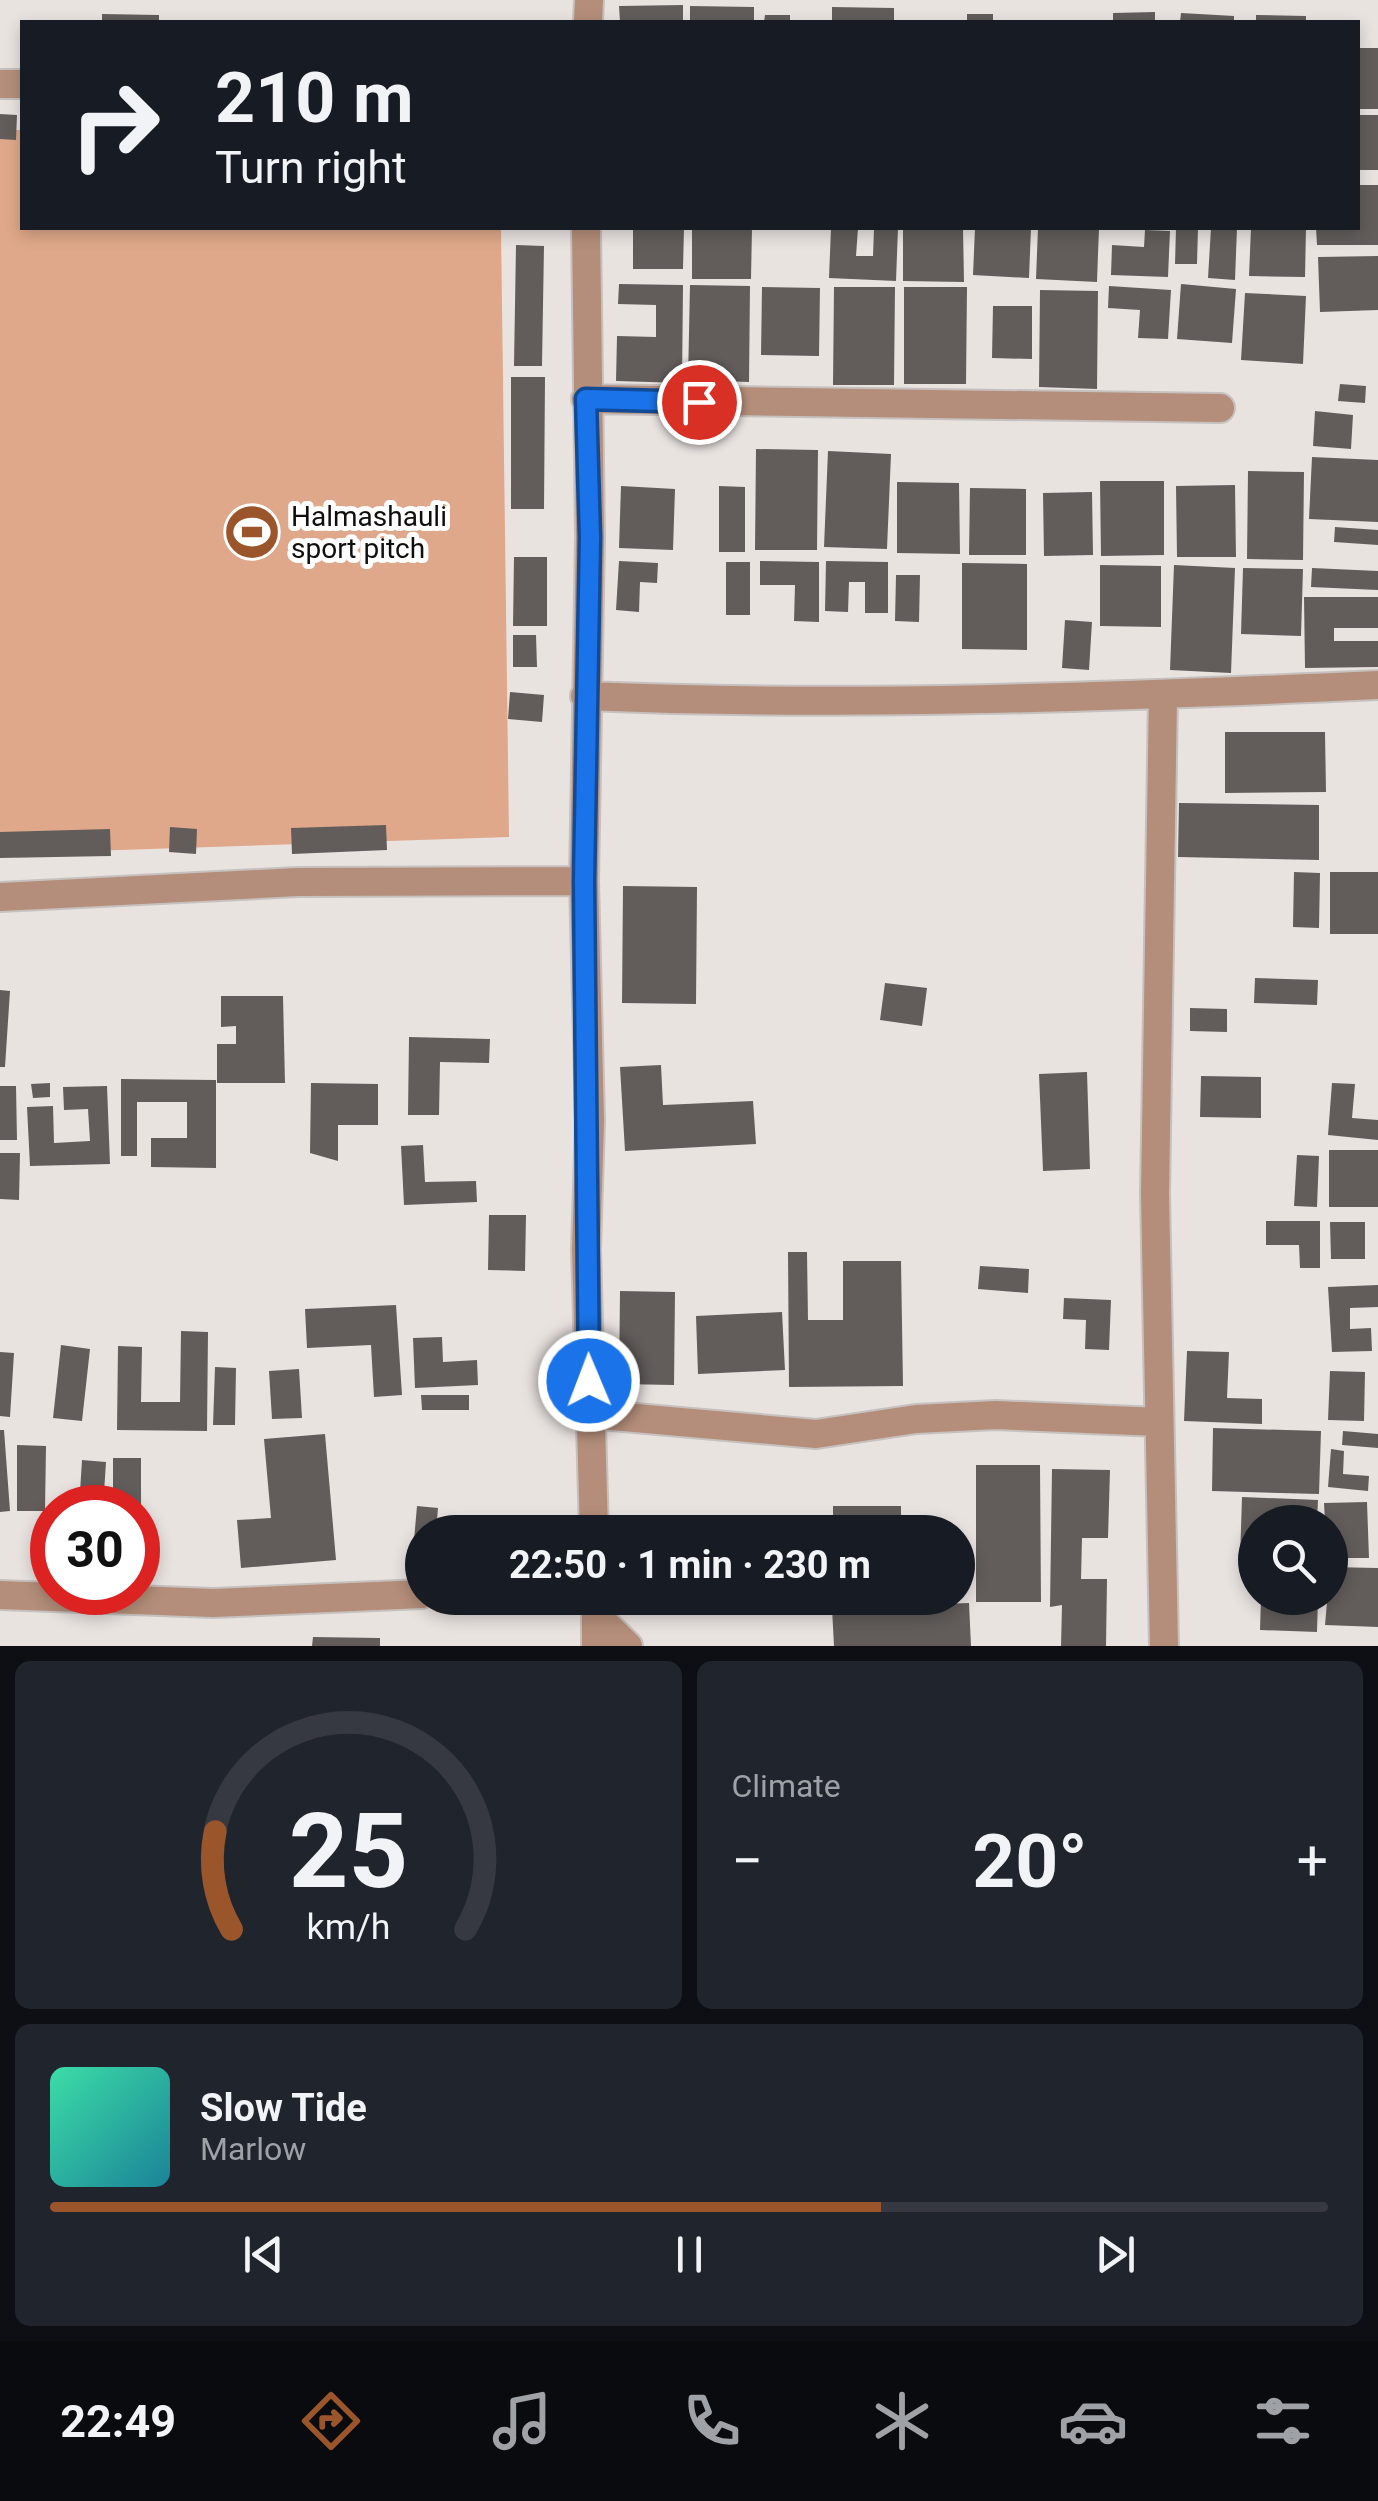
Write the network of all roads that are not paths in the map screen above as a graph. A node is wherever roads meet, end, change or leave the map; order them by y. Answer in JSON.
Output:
{"nodes":[{"id":1,"x":586,"y":230,"type":"edge"},
{"id":2,"x":586,"y":399,"type":"junction"},
{"id":3,"x":1220,"y":408,"type":"dead end"},
{"id":4,"x":1378,"y":685,"type":"edge"},
{"id":5,"x":585,"y":696,"type":"junction"},
{"id":6,"x":1163,"y":696,"type":"junction"},
{"id":7,"x":584,"y":881,"type":"junction"},
{"id":8,"x":0,"y":897,"type":"edge"},
{"id":9,"x":590,"y":1414,"type":"junction"},
{"id":10,"x":1158,"y":1422,"type":"junction"},
{"id":11,"x":593,"y":1515,"type":"edge"},
{"id":12,"x":0,"y":1595,"type":"edge"},
{"id":13,"x":405,"y":1595,"type":"edge"},
{"id":14,"x":596,"y":1615,"type":"edge"},
{"id":15,"x":603,"y":1615,"type":"edge"},
{"id":16,"x":596,"y":1646,"type":"edge"},
{"id":17,"x":628,"y":1646,"type":"edge"},
{"id":18,"x":1164,"y":1646,"type":"edge"}],
"edges":[{"from":1,"to":2,"type":"street"},
{"from":2,"to":3,"type":"street"},
{"from":2,"to":5,"type":"street"},
{"from":4,"to":6,"type":"street"},
{"from":5,"to":6,"type":"street"},
{"from":5,"to":7,"type":"street"},
{"from":6,"to":10,"type":"street"},
{"from":7,"to":8,"type":"street"},
{"from":7,"to":9,"type":"street"},
{"from":9,"to":10,"type":"street"},
{"from":9,"to":11,"type":"street"},
{"from":10,"to":18,"type":"street"},
{"from":12,"to":13,"type":"street"},
{"from":14,"to":16,"type":"street"},
{"from":15,"to":17,"type":"street"}]}
